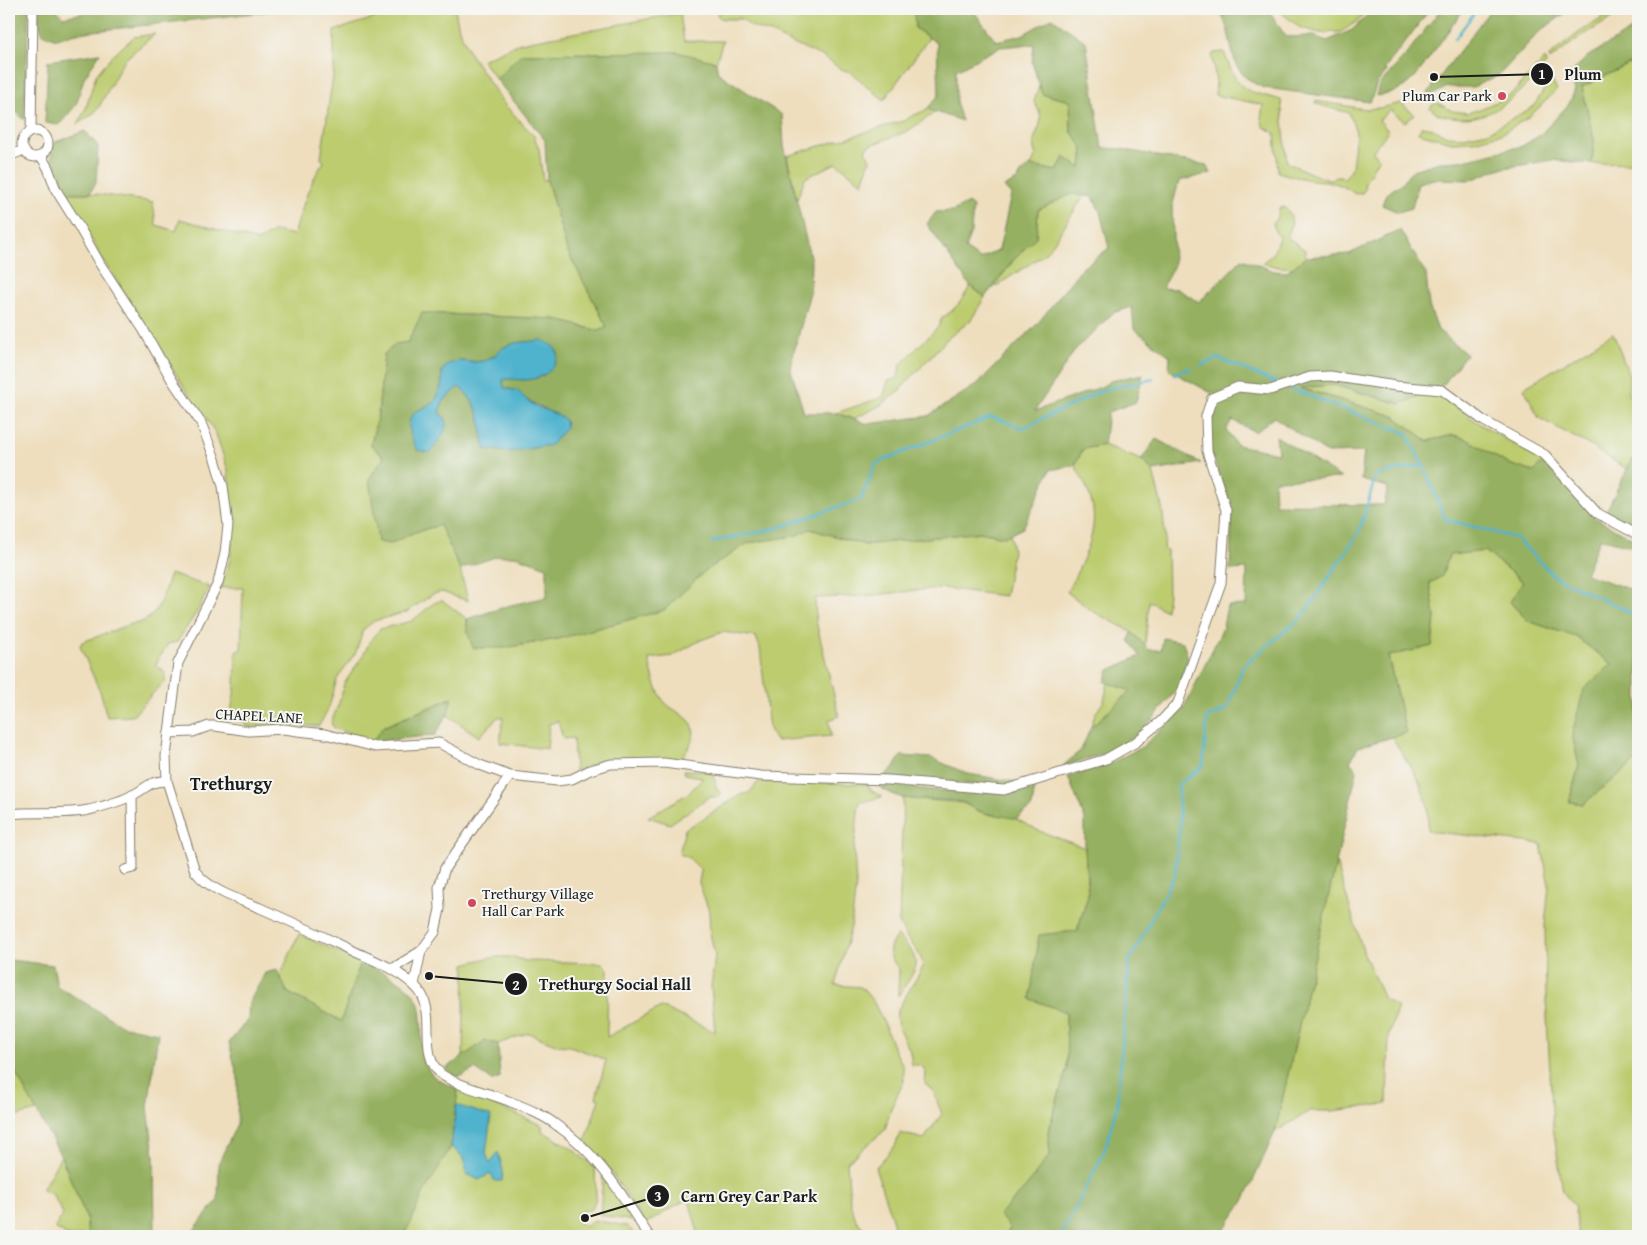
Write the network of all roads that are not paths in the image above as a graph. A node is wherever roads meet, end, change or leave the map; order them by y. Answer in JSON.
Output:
{"nodes":[{"id":1,"x":33,"y":9,"type":"edge"},
{"id":2,"x":31,"y":131,"type":"junction"},
{"id":3,"x":24,"y":150,"type":"junction"},
{"id":4,"x":9,"y":156,"type":"edge"},
{"id":5,"x":41,"y":156,"type":"junction"},
{"id":6,"x":1638,"y":535,"type":"edge"},
{"id":7,"x":168,"y":733,"type":"junction"},
{"id":8,"x":510,"y":776,"type":"junction"},
{"id":9,"x":167,"y":780,"type":"junction"},
{"id":10,"x":132,"y":795,"type":"junction"},
{"id":11,"x":9,"y":814,"type":"edge"},
{"id":12,"x":124,"y":870,"type":"dead end"},
{"id":13,"x":420,"y":951,"type":"junction"},
{"id":14,"x":392,"y":969,"type":"junction"},
{"id":15,"x":414,"y":985,"type":"junction"},
{"id":16,"x":649,"y":1236,"type":"edge"}],
"edges":[{"from":1,"to":2,"type":"street"},
{"from":2,"to":3,"type":"street"},
{"from":2,"to":5,"type":"street"},
{"from":3,"to":4,"type":"street"},
{"from":3,"to":5,"type":"street"},
{"from":5,"to":7,"type":"street"},
{"from":6,"to":8,"type":"street","name":"CHAPEL LANE"},
{"from":7,"to":8,"type":"street","name":"CHAPEL LANE"},
{"from":7,"to":9,"type":"street"},
{"from":8,"to":13,"type":"street"},
{"from":9,"to":10,"type":"street"},
{"from":9,"to":14,"type":"street"},
{"from":10,"to":11,"type":"street"},
{"from":10,"to":12,"type":"street"},
{"from":13,"to":14,"type":"street"},
{"from":13,"to":15,"type":"street"},
{"from":14,"to":15,"type":"street"},
{"from":15,"to":16,"type":"street"}]}
